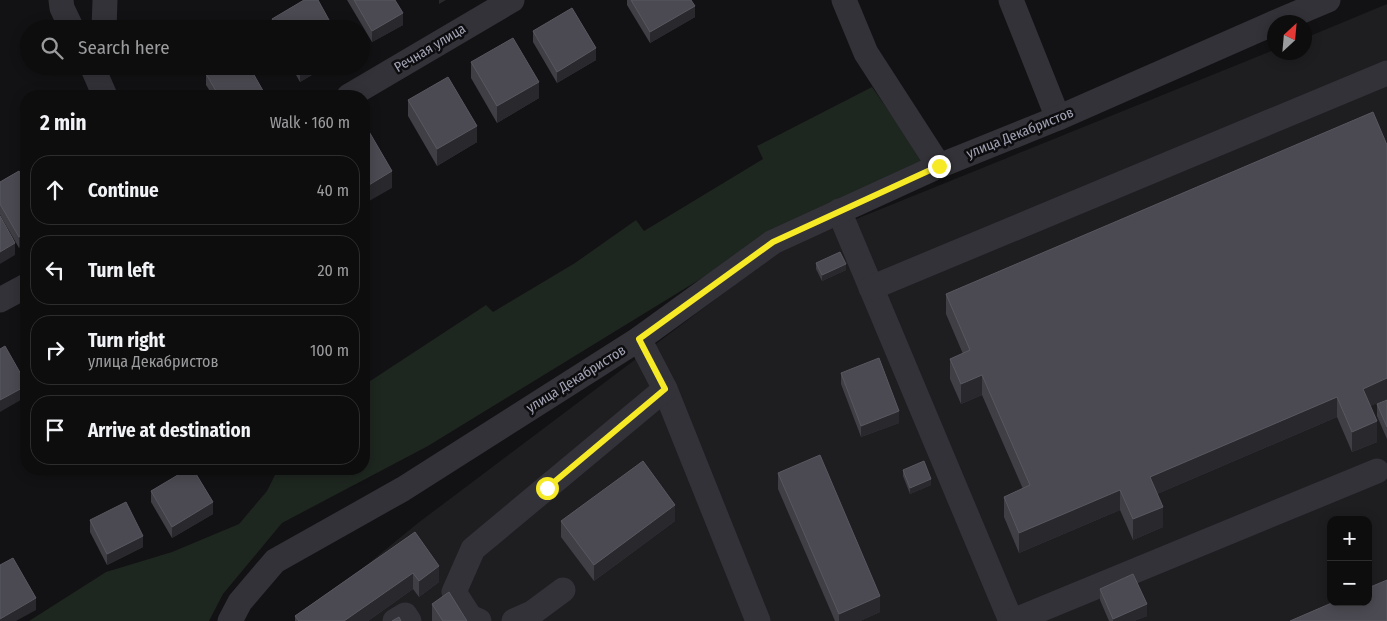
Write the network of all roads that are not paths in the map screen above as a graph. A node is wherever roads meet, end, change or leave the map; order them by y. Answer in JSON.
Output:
{"nodes":[{"id":1,"x":61,"y":0,"type":"edge"},
{"id":2,"x":105,"y":0,"type":"edge"},
{"id":3,"x":512,"y":0,"type":"edge"},
{"id":4,"x":844,"y":0,"type":"edge"},
{"id":5,"x":1011,"y":0,"type":"edge"},
{"id":6,"x":1328,"y":0,"type":"edge"},
{"id":7,"x":1293,"y":15,"type":"edge"},
{"id":8,"x":68,"y":20,"type":"edge"},
{"id":9,"x":104,"y":20,"type":"edge"},
{"id":10,"x":1267,"y":27,"type":"edge"},
{"id":11,"x":1387,"y":73,"type":"edge"},
{"id":12,"x":359,"y":90,"type":"edge"},
{"id":13,"x":1058,"y":118,"type":"junction"},
{"id":14,"x":939,"y":166,"type":"junction"},
{"id":15,"x":839,"y":211,"type":"junction"},
{"id":16,"x":871,"y":288,"type":"junction"},
{"id":17,"x":20,"y":289,"type":"edge"},
{"id":18,"x":0,"y":300,"type":"edge"},
{"id":19,"x":639,"y":339,"type":"junction"},
{"id":20,"x":665,"y":389,"type":"junction"},
{"id":21,"x":1377,"y":471,"type":"dead end"},
{"id":22,"x":563,"y":590,"type":"dead end"},
{"id":23,"x":230,"y":621,"type":"edge"},
{"id":24,"x":395,"y":621,"type":"edge"},
{"id":25,"x":409,"y":621,"type":"edge"},
{"id":26,"x":478,"y":621,"type":"edge"},
{"id":27,"x":514,"y":621,"type":"edge"},
{"id":28,"x":758,"y":621,"type":"edge"},
{"id":29,"x":1012,"y":621,"type":"edge"}],
"edges":[{"from":1,"to":8,"type":"street"},
{"from":2,"to":9,"type":"street"},
{"from":3,"to":12,"type":"street","name":"Речная улица"},
{"from":4,"to":14,"type":"street"},
{"from":5,"to":13,"type":"street"},
{"from":6,"to":7,"type":"street","name":"улица Декабристов"},
{"from":10,"to":13,"type":"street","name":"улица Декабристов"},
{"from":11,"to":16,"type":"street"},
{"from":13,"to":14,"type":"street","name":"улица Декабристов"},
{"from":14,"to":15,"type":"street","name":"улица Декабристов"},
{"from":15,"to":16,"type":"street"},
{"from":15,"to":19,"type":"street","name":"улица Декабристов"},
{"from":16,"to":29,"type":"street"},
{"from":17,"to":18,"type":"street"},
{"from":19,"to":20,"type":"street"},
{"from":19,"to":23,"type":"street","name":"улица Декабристов"},
{"from":20,"to":26,"type":"street"},
{"from":20,"to":28,"type":"street"},
{"from":21,"to":29,"type":"street"},
{"from":22,"to":27,"type":"street"},
{"from":24,"to":25,"type":"street"}]}
